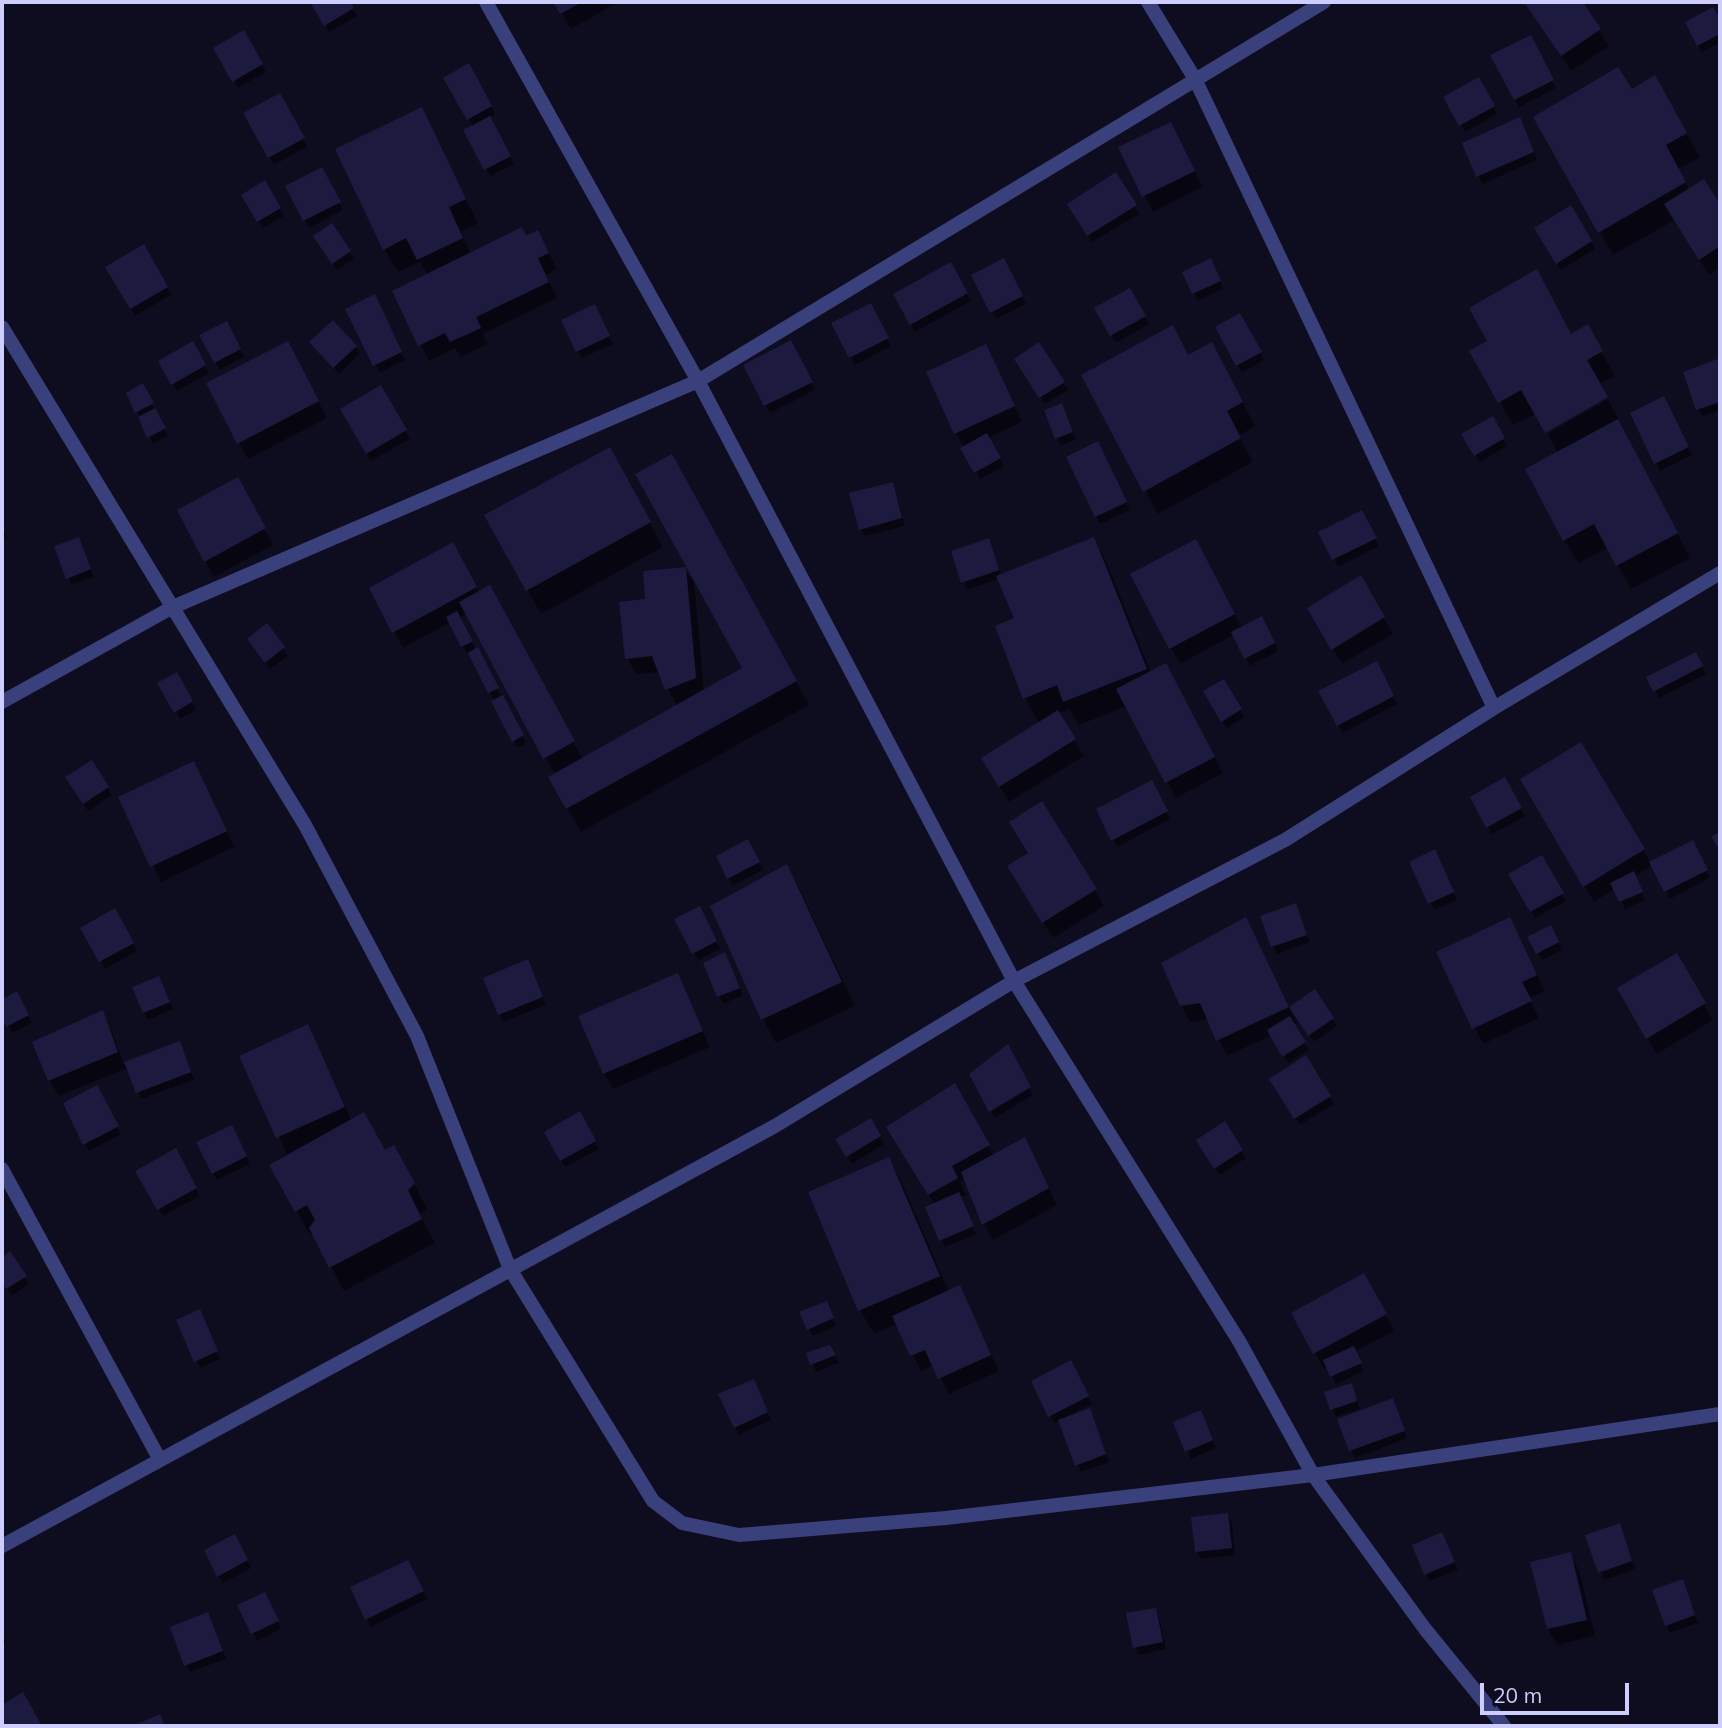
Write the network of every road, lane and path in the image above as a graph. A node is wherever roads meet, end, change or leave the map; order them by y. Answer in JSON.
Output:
{"nodes":[{"id":1,"x":486,"y":2,"type":"edge"},
{"id":2,"x":1148,"y":2,"type":"edge"},
{"id":3,"x":1324,"y":2,"type":"edge"},
{"id":4,"x":1195,"y":79,"type":"junction"},
{"id":5,"x":2,"y":327,"type":"edge"},
{"id":6,"x":698,"y":381,"type":"junction"},
{"id":7,"x":1720,"y":573,"type":"edge"},
{"id":8,"x":173,"y":607,"type":"junction"},
{"id":9,"x":2,"y":702,"type":"edge"},
{"id":10,"x":1494,"y":708,"type":"junction"},
{"id":11,"x":1014,"y":981,"type":"junction"},
{"id":12,"x":2,"y":1169,"type":"edge"},
{"id":13,"x":510,"y":1269,"type":"junction"},
{"id":14,"x":1720,"y":1414,"type":"edge"},
{"id":15,"x":160,"y":1460,"type":"junction"},
{"id":16,"x":1313,"y":1475,"type":"junction"},
{"id":17,"x":2,"y":1546,"type":"edge"},
{"id":18,"x":1504,"y":1726,"type":"edge"}],
"edges":[{"from":1,"to":6,"type":"street"},
{"from":2,"to":4,"type":"street"},
{"from":3,"to":4,"type":"street"},
{"from":4,"to":6,"type":"street"},
{"from":4,"to":10,"type":"street"},
{"from":5,"to":8,"type":"street"},
{"from":6,"to":8,"type":"street"},
{"from":6,"to":11,"type":"street"},
{"from":7,"to":10,"type":"street"},
{"from":8,"to":9,"type":"street"},
{"from":8,"to":13,"type":"street"},
{"from":10,"to":11,"type":"street"},
{"from":11,"to":13,"type":"street"},
{"from":11,"to":16,"type":"street"},
{"from":12,"to":15,"type":"street"},
{"from":13,"to":15,"type":"street"},
{"from":13,"to":16,"type":"street"},
{"from":14,"to":16,"type":"street"},
{"from":15,"to":17,"type":"street"},
{"from":16,"to":18,"type":"street"}]}
